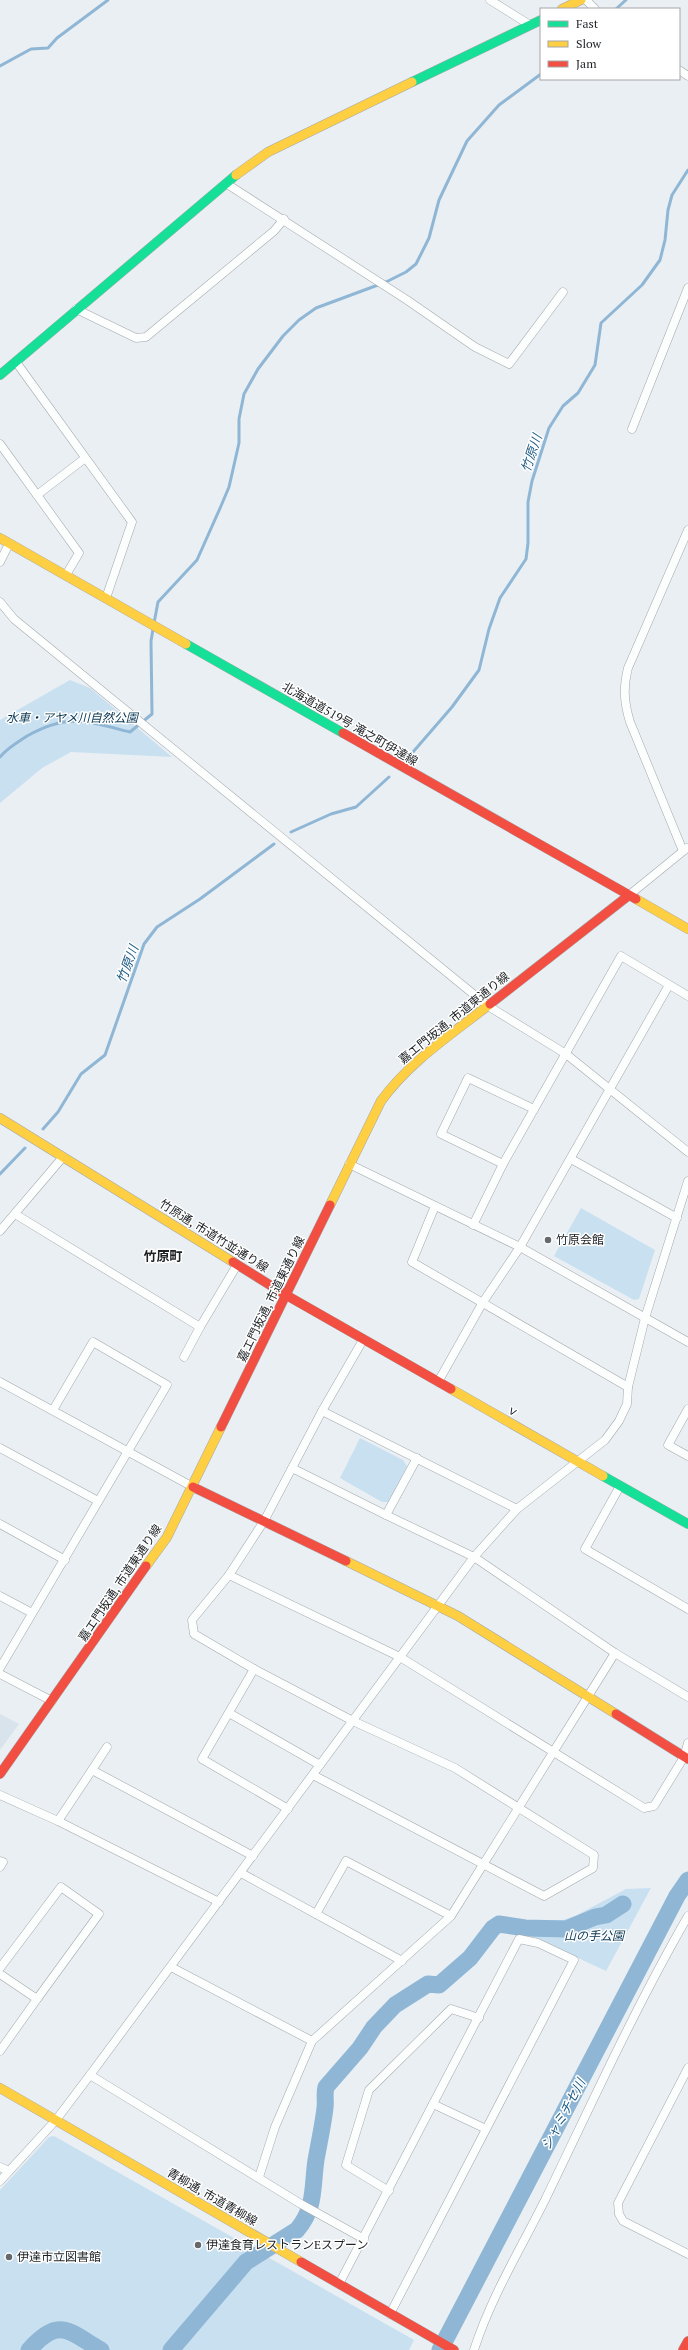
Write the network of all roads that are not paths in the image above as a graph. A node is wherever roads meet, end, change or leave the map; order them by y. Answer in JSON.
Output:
{"nodes":[{"id":1,"x":490,"y":0,"type":"edge"},
{"id":2,"x":581,"y":0,"type":"edge"},
{"id":3,"x":586,"y":0,"type":"edge"},
{"id":4,"x":564,"y":8,"type":"edge"},
{"id":5,"x":594,"y":8,"type":"edge"},
{"id":6,"x":540,"y":20,"type":"edge"},
{"id":7,"x":530,"y":25,"type":"junction"},
{"id":8,"x":227,"y":184,"type":"junction"},
{"id":9,"x":284,"y":219,"type":"junction"},
{"id":10,"x":688,"y":288,"type":"edge"},
{"id":11,"x":563,"y":292,"type":"dead end"},
{"id":12,"x":76,"y":309,"type":"junction"},
{"id":13,"x":16,"y":362,"type":"junction"},
{"id":14,"x":0,"y":375,"type":"edge"},
{"id":15,"x":632,"y":429,"type":"dead end"},
{"id":16,"x":0,"y":444,"type":"edge"},
{"id":17,"x":84,"y":459,"type":"junction"},
{"id":18,"x":37,"y":494,"type":"junction"},
{"id":19,"x":688,"y":530,"type":"edge"},
{"id":20,"x":0,"y":538,"type":"edge"},
{"id":21,"x":10,"y":544,"type":"junction"},
{"id":22,"x":0,"y":562,"type":"edge"},
{"id":23,"x":66,"y":575,"type":"junction"},
{"id":24,"x":106,"y":598,"type":"junction"},
{"id":25,"x":0,"y":602,"type":"edge"},
{"id":26,"x":686,"y":849,"type":"edge"},
{"id":27,"x":628,"y":896,"type":"junction"},
{"id":28,"x":688,"y":929,"type":"edge"},
{"id":29,"x":669,"y":985,"type":"junction"},
{"id":30,"x":688,"y":996,"type":"edge"},
{"id":31,"x":488,"y":1006,"type":"junction"},
{"id":32,"x":566,"y":1054,"type":"junction"},
{"id":33,"x":611,"y":1088,"type":"junction"},
{"id":34,"x":534,"y":1109,"type":"junction"},
{"id":35,"x":0,"y":1118,"type":"edge"},
{"id":36,"x":688,"y":1152,"type":"edge"},
{"id":37,"x":63,"y":1157,"type":"junction"},
{"id":38,"x":571,"y":1159,"type":"junction"},
{"id":39,"x":349,"y":1164,"type":"junction"},
{"id":40,"x":504,"y":1164,"type":"junction"},
{"id":41,"x":688,"y":1181,"type":"edge"},
{"id":42,"x":435,"y":1206,"type":"junction"},
{"id":43,"x":15,"y":1214,"type":"junction"},
{"id":44,"x":677,"y":1218,"type":"junction"},
{"id":45,"x":473,"y":1225,"type":"junction"},
{"id":46,"x":0,"y":1231,"type":"edge"},
{"id":47,"x":520,"y":1247,"type":"junction"},
{"id":48,"x":237,"y":1265,"type":"junction"},
{"id":49,"x":286,"y":1295,"type":"junction"},
{"id":50,"x":483,"y":1302,"type":"junction"},
{"id":51,"x":645,"y":1318,"type":"junction"},
{"id":52,"x":200,"y":1327,"type":"junction"},
{"id":53,"x":363,"y":1340,"type":"junction"},
{"id":54,"x":688,"y":1342,"type":"edge"},
{"id":55,"x":184,"y":1357,"type":"dead end"},
{"id":56,"x":0,"y":1382,"type":"edge"},
{"id":57,"x":438,"y":1382,"type":"junction"},
{"id":58,"x":628,"y":1387,"type":"junction"},
{"id":59,"x":688,"y":1409,"type":"edge"},
{"id":60,"x":53,"y":1410,"type":"junction"},
{"id":61,"x":322,"y":1411,"type":"junction"},
{"id":62,"x":0,"y":1448,"type":"edge"},
{"id":63,"x":128,"y":1451,"type":"junction"},
{"id":64,"x":688,"y":1456,"type":"edge"},
{"id":65,"x":417,"y":1458,"type":"junction"},
{"id":66,"x":577,"y":1461,"type":"junction"},
{"id":67,"x":292,"y":1468,"type":"junction"},
{"id":68,"x":620,"y":1486,"type":"junction"},
{"id":69,"x":193,"y":1487,"type":"junction"},
{"id":70,"x":98,"y":1501,"type":"junction"},
{"id":71,"x":517,"y":1509,"type":"junction"},
{"id":72,"x":386,"y":1515,"type":"junction"},
{"id":73,"x":264,"y":1521,"type":"junction"},
{"id":74,"x":0,"y":1524,"type":"edge"},
{"id":75,"x":688,"y":1524,"type":"edge"},
{"id":76,"x":474,"y":1557,"type":"junction"},
{"id":77,"x":65,"y":1560,"type":"junction"},
{"id":78,"x":229,"y":1575,"type":"junction"},
{"id":79,"x":0,"y":1596,"type":"edge"},
{"id":80,"x":437,"y":1606,"type":"junction"},
{"id":81,"x":688,"y":1609,"type":"edge"},
{"id":82,"x":32,"y":1613,"type":"junction"},
{"id":83,"x":615,"y":1653,"type":"junction"},
{"id":84,"x":400,"y":1657,"type":"junction"},
{"id":85,"x":0,"y":1668,"type":"edge"},
{"id":86,"x":254,"y":1669,"type":"junction"},
{"id":87,"x":0,"y":1674,"type":"edge"},
{"id":88,"x":688,"y":1696,"type":"edge"},
{"id":89,"x":587,"y":1698,"type":"junction"},
{"id":90,"x":52,"y":1701,"type":"junction"},
{"id":91,"x":229,"y":1713,"type":"junction"},
{"id":92,"x":353,"y":1721,"type":"junction"},
{"id":93,"x":688,"y":1743,"type":"edge"},
{"id":94,"x":107,"y":1747,"type":"dead end"},
{"id":95,"x":552,"y":1752,"type":"junction"},
{"id":96,"x":686,"y":1758,"type":"edge"},
{"id":97,"x":320,"y":1765,"type":"junction"},
{"id":98,"x":92,"y":1770,"type":"junction"},
{"id":99,"x":0,"y":1774,"type":"edge"},
{"id":100,"x":313,"y":1775,"type":"junction"},
{"id":101,"x":0,"y":1795,"type":"edge"},
{"id":102,"x":519,"y":1806,"type":"junction"},
{"id":103,"x":288,"y":1809,"type":"junction"},
{"id":104,"x":58,"y":1821,"type":"junction"},
{"id":105,"x":253,"y":1856,"type":"junction"},
{"id":106,"x":0,"y":1860,"type":"edge"},
{"id":107,"x":481,"y":1865,"type":"junction"},
{"id":108,"x":0,"y":1866,"type":"edge"},
{"id":109,"x":241,"y":1873,"type":"junction"},
{"id":110,"x":219,"y":1902,"type":"junction"},
{"id":111,"x":316,"y":1914,"type":"junction"},
{"id":112,"x":451,"y":1916,"type":"junction"},
{"id":113,"x":688,"y":1916,"type":"edge"},
{"id":114,"x":402,"y":1961,"type":"junction"},
{"id":115,"x":171,"y":1967,"type":"junction"},
{"id":116,"x":0,"y":1968,"type":"edge"},
{"id":117,"x":0,"y":1974,"type":"edge"},
{"id":118,"x":37,"y":1999,"type":"junction"},
{"id":119,"x":479,"y":2018,"type":"junction"},
{"id":120,"x":312,"y":2041,"type":"junction"},
{"id":121,"x":0,"y":2051,"type":"edge"},
{"id":122,"x":688,"y":2068,"type":"edge"},
{"id":123,"x":90,"y":2075,"type":"junction"},
{"id":124,"x":0,"y":2088,"type":"edge"},
{"id":125,"x":433,"y":2104,"type":"junction"},
{"id":126,"x":56,"y":2120,"type":"junction"},
{"id":127,"x":486,"y":2130,"type":"junction"},
{"id":128,"x":0,"y":2167,"type":"edge"},
{"id":129,"x":9,"y":2171,"type":"junction"},
{"id":130,"x":259,"y":2177,"type":"junction"},
{"id":131,"x":0,"y":2181,"type":"edge"},
{"id":132,"x":389,"y":2191,"type":"junction"},
{"id":133,"x":364,"y":2239,"type":"junction"},
{"id":134,"x":688,"y":2254,"type":"edge"},
{"id":135,"x":339,"y":2284,"type":"junction"},
{"id":136,"x":390,"y":2314,"type":"junction"},
{"id":137,"x":688,"y":2341,"type":"edge"},
{"id":138,"x":454,"y":2350,"type":"edge"},
{"id":139,"x":474,"y":2350,"type":"edge"},
{"id":140,"x":683,"y":2350,"type":"edge"}],
"edges":[{"from":1,"to":7,"type":"street"},
{"from":2,"to":4,"type":"street"},
{"from":3,"to":5,"type":"street"},
{"from":6,"to":7,"type":"street"},
{"from":7,"to":8,"type":"street"},
{"from":8,"to":9,"type":"street"},
{"from":8,"to":12,"type":"street"},
{"from":9,"to":11,"type":"street"},
{"from":9,"to":12,"type":"street"},
{"from":10,"to":15,"type":"street"},
{"from":12,"to":13,"type":"street"},
{"from":13,"to":14,"type":"street"},
{"from":13,"to":17,"type":"street"},
{"from":16,"to":18,"type":"street"},
{"from":17,"to":18,"type":"street"},
{"from":17,"to":24,"type":"street"},
{"from":18,"to":23,"type":"street"},
{"from":19,"to":26,"type":"street"},
{"from":20,"to":21,"type":"street","name":"北海道道519号 滝之町伊達線"},
{"from":21,"to":22,"type":"street"},
{"from":21,"to":23,"type":"street","name":"北海道道519号 滝之町伊達線"},
{"from":23,"to":24,"type":"street","name":"北海道道519号 滝之町伊達線"},
{"from":24,"to":27,"type":"street","name":"北海道道519号 滝之町伊達線"},
{"from":25,"to":31,"type":"street"},
{"from":26,"to":27,"type":"street"},
{"from":27,"to":28,"type":"street","name":"北海道道519号 滝之町伊達線"},
{"from":27,"to":31,"type":"street","name":"嘉エ門坂通, 市道東通り線"},
{"from":29,"to":30,"type":"street"},
{"from":29,"to":32,"type":"street"},
{"from":29,"to":33,"type":"street"},
{"from":31,"to":32,"type":"street"},
{"from":31,"to":39,"type":"street","name":"嘉エ門坂通, 市道東通り線"},
{"from":32,"to":33,"type":"street"},
{"from":32,"to":34,"type":"street"},
{"from":33,"to":36,"type":"street"},
{"from":33,"to":38,"type":"street"},
{"from":34,"to":40,"type":"street"},
{"from":34,"to":40,"type":"street"},
{"from":35,"to":37,"type":"street","name":"竹原通, 市道竹並通り線"},
{"from":37,"to":43,"type":"street"},
{"from":37,"to":48,"type":"street","name":"竹原通, 市道竹並通り線"},
{"from":38,"to":44,"type":"street"},
{"from":38,"to":47,"type":"street"},
{"from":39,"to":42,"type":"street"},
{"from":39,"to":49,"type":"street","name":"嘉エ門坂通, 市道東通り線"},
{"from":40,"to":45,"type":"street"},
{"from":41,"to":44,"type":"street"},
{"from":42,"to":45,"type":"street"},
{"from":42,"to":50,"type":"street"},
{"from":43,"to":46,"type":"street"},
{"from":43,"to":52,"type":"street"},
{"from":44,"to":51,"type":"street"},
{"from":45,"to":47,"type":"street"},
{"from":47,"to":50,"type":"street"},
{"from":47,"to":51,"type":"street"},
{"from":48,"to":49,"type":"street","name":"竹原通, 市道竹並通り線"},
{"from":48,"to":52,"type":"street"},
{"from":49,"to":53,"type":"street","name":"竹原通, 市道竹並通り線"},
{"from":49,"to":69,"type":"street","name":"嘉エ門坂通, 市道東通り線"},
{"from":50,"to":57,"type":"street"},
{"from":50,"to":58,"type":"street"},
{"from":51,"to":54,"type":"street"},
{"from":51,"to":58,"type":"street"},
{"from":52,"to":55,"type":"street"},
{"from":53,"to":57,"type":"street","name":"竹原通, 市道竹並通り線"},
{"from":53,"to":61,"type":"street"},
{"from":56,"to":60,"type":"street"},
{"from":57,"to":66,"type":"street","name":"ｖ"},
{"from":58,"to":66,"type":"street"},
{"from":59,"to":64,"type":"street"},
{"from":60,"to":63,"type":"street"},
{"from":60,"to":63,"type":"street"},
{"from":61,"to":65,"type":"street"},
{"from":61,"to":67,"type":"street"},
{"from":62,"to":70,"type":"street"},
{"from":63,"to":69,"type":"street"},
{"from":63,"to":70,"type":"street"},
{"from":65,"to":71,"type":"street"},
{"from":65,"to":72,"type":"street"},
{"from":66,"to":68,"type":"street"},
{"from":66,"to":71,"type":"street"},
{"from":67,"to":72,"type":"street"},
{"from":67,"to":73,"type":"street"},
{"from":68,"to":75,"type":"street"},
{"from":68,"to":81,"type":"street"},
{"from":69,"to":73,"type":"street"},
{"from":69,"to":90,"type":"street","name":"嘉エ門坂通, 市道東通り線"},
{"from":70,"to":77,"type":"street"},
{"from":71,"to":76,"type":"street"},
{"from":72,"to":76,"type":"street"},
{"from":73,"to":78,"type":"street"},
{"from":73,"to":80,"type":"street"},
{"from":74,"to":77,"type":"street"},
{"from":76,"to":80,"type":"street"},
{"from":76,"to":83,"type":"street"},
{"from":77,"to":82,"type":"street"},
{"from":78,"to":84,"type":"street"},
{"from":78,"to":86,"type":"street"},
{"from":79,"to":82,"type":"street"},
{"from":80,"to":84,"type":"street"},
{"from":80,"to":89,"type":"street"},
{"from":82,"to":85,"type":"street"},
{"from":83,"to":88,"type":"street"},
{"from":83,"to":89,"type":"street"},
{"from":84,"to":92,"type":"street"},
{"from":84,"to":95,"type":"street"},
{"from":86,"to":91,"type":"street"},
{"from":86,"to":92,"type":"street"},
{"from":87,"to":90,"type":"street"},
{"from":89,"to":95,"type":"street"},
{"from":89,"to":96,"type":"street"},
{"from":90,"to":99,"type":"street","name":"嘉エ門坂通, 市道東通り線"},
{"from":91,"to":97,"type":"street"},
{"from":91,"to":103,"type":"street"},
{"from":92,"to":97,"type":"street"},
{"from":92,"to":102,"type":"street"},
{"from":93,"to":96,"type":"street"},
{"from":94,"to":98,"type":"street"},
{"from":95,"to":96,"type":"street"},
{"from":95,"to":102,"type":"street"},
{"from":97,"to":100,"type":"street"},
{"from":98,"to":104,"type":"street"},
{"from":98,"to":105,"type":"street"},
{"from":100,"to":103,"type":"street"},
{"from":100,"to":107,"type":"street"},
{"from":101,"to":104,"type":"street"},
{"from":102,"to":107,"type":"street"},
{"from":102,"to":107,"type":"street"},
{"from":103,"to":105,"type":"street"},
{"from":104,"to":110,"type":"street"},
{"from":105,"to":109,"type":"street"},
{"from":106,"to":108,"type":"street"},
{"from":107,"to":112,"type":"street"},
{"from":109,"to":110,"type":"street"},
{"from":109,"to":111,"type":"street"},
{"from":110,"to":115,"type":"street"},
{"from":111,"to":112,"type":"street"},
{"from":111,"to":114,"type":"street"},
{"from":112,"to":114,"type":"street"},
{"from":113,"to":139,"type":"street"},
{"from":114,"to":120,"type":"street"},
{"from":115,"to":120,"type":"street"},
{"from":115,"to":123,"type":"street"},
{"from":116,"to":118,"type":"street"},
{"from":117,"to":118,"type":"street"},
{"from":118,"to":121,"type":"street"},
{"from":119,"to":125,"type":"street"},
{"from":119,"to":127,"type":"street"},
{"from":119,"to":132,"type":"street"},
{"from":120,"to":130,"type":"street"},
{"from":122,"to":134,"type":"street"},
{"from":123,"to":126,"type":"street"},
{"from":123,"to":130,"type":"street"},
{"from":124,"to":126,"type":"street","name":"青柳通, 市道青柳線"},
{"from":125,"to":127,"type":"street"},
{"from":125,"to":132,"type":"street"},
{"from":126,"to":129,"type":"street"},
{"from":126,"to":135,"type":"street","name":"青柳通, 市道青柳線"},
{"from":127,"to":136,"type":"street"},
{"from":128,"to":129,"type":"street"},
{"from":129,"to":131,"type":"street"},
{"from":130,"to":133,"type":"street"},
{"from":132,"to":133,"type":"street"},
{"from":133,"to":135,"type":"street"},
{"from":135,"to":136,"type":"street","name":"青柳通, 市道青柳線"},
{"from":136,"to":138,"type":"street","name":"青柳通, 市道青柳線"},
{"from":137,"to":140,"type":"street"}]}
